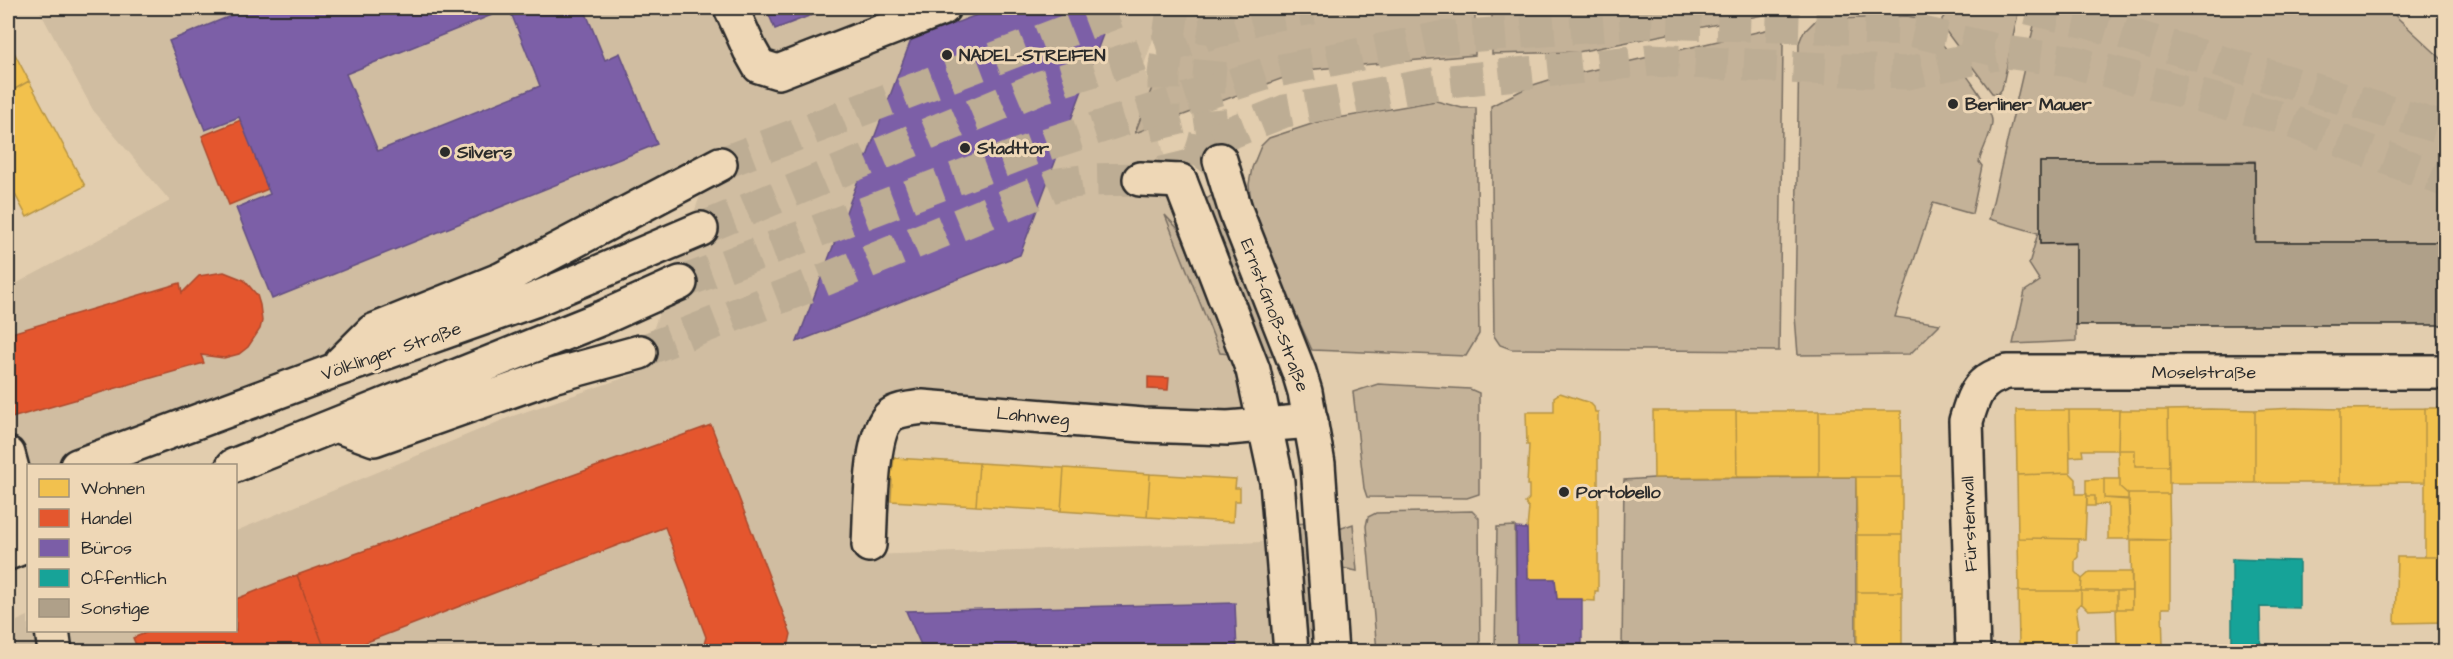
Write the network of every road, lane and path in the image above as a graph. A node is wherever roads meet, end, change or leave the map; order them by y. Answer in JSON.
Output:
{"nodes":[{"id":1,"x":731,"y":8,"type":"edge"},
{"id":2,"x":943,"y":8,"type":"edge"},
{"id":3,"x":1220,"y":160,"type":"tunnel mouth"},
{"id":4,"x":720,"y":164,"type":"tunnel mouth"},
{"id":5,"x":1140,"y":179,"type":"tunnel mouth"},
{"id":6,"x":701,"y":229,"type":"tunnel mouth"},
{"id":7,"x":680,"y":283,"type":"tunnel mouth"},
{"id":8,"x":639,"y":352,"type":"tunnel mouth"},
{"id":9,"x":333,"y":371,"type":"junction"},
{"id":10,"x":2445,"y":372,"type":"edge"},
{"id":11,"x":1973,"y":397,"type":"joint"},
{"id":12,"x":1311,"y":421,"type":"junction"},
{"id":13,"x":336,"y":425,"type":"junction"},
{"id":14,"x":1264,"y":425,"type":"junction"},
{"id":15,"x":8,"y":454,"type":"edge"},
{"id":16,"x":80,"y":464,"type":"edge"},
{"id":17,"x":236,"y":464,"type":"edge"},
{"id":18,"x":17,"y":487,"type":"edge"},
{"id":19,"x":27,"y":525,"type":"edge"},
{"id":20,"x":27,"y":545,"type":"edge"},
{"id":21,"x":869,"y":545,"type":"dead end"},
{"id":22,"x":8,"y":553,"type":"edge"},
{"id":23,"x":52,"y":632,"type":"edge"},
{"id":24,"x":56,"y":651,"type":"edge"},
{"id":25,"x":1291,"y":651,"type":"edge"},
{"id":26,"x":1331,"y":651,"type":"edge"},
{"id":27,"x":1973,"y":651,"type":"edge"}],
"edges":[{"from":1,"to":2,"type":"main road"},
{"from":3,"to":12,"type":"main road","name":"Ernst-Gnoß-Straße"},
{"from":4,"to":9,"type":"main road"},
{"from":5,"to":14,"type":"main road"},
{"from":6,"to":9,"type":"main road","name":"Völklinger Straße"},
{"from":7,"to":13,"type":"main road"},
{"from":8,"to":13,"type":"main road"},
{"from":9,"to":16,"type":"main road","name":"Völklinger Straße"},
{"from":10,"to":11,"type":"main road","name":"Moselstraße"},
{"from":11,"to":27,"type":"main road","name":"Fürstenwall"},
{"from":12,"to":14,"type":"main road","name":"Lahnweg"},
{"from":12,"to":26,"type":"main road","name":"Ernst-Gnoß-Straße"},
{"from":13,"to":17,"type":"main road"},
{"from":14,"to":21,"type":"main road","name":"Lahnweg"},
{"from":14,"to":25,"type":"main road"},
{"from":15,"to":18,"type":"main road"},
{"from":18,"to":19,"type":"main road"},
{"from":20,"to":22,"type":"main road"},
{"from":23,"to":24,"type":"main road"}]}
